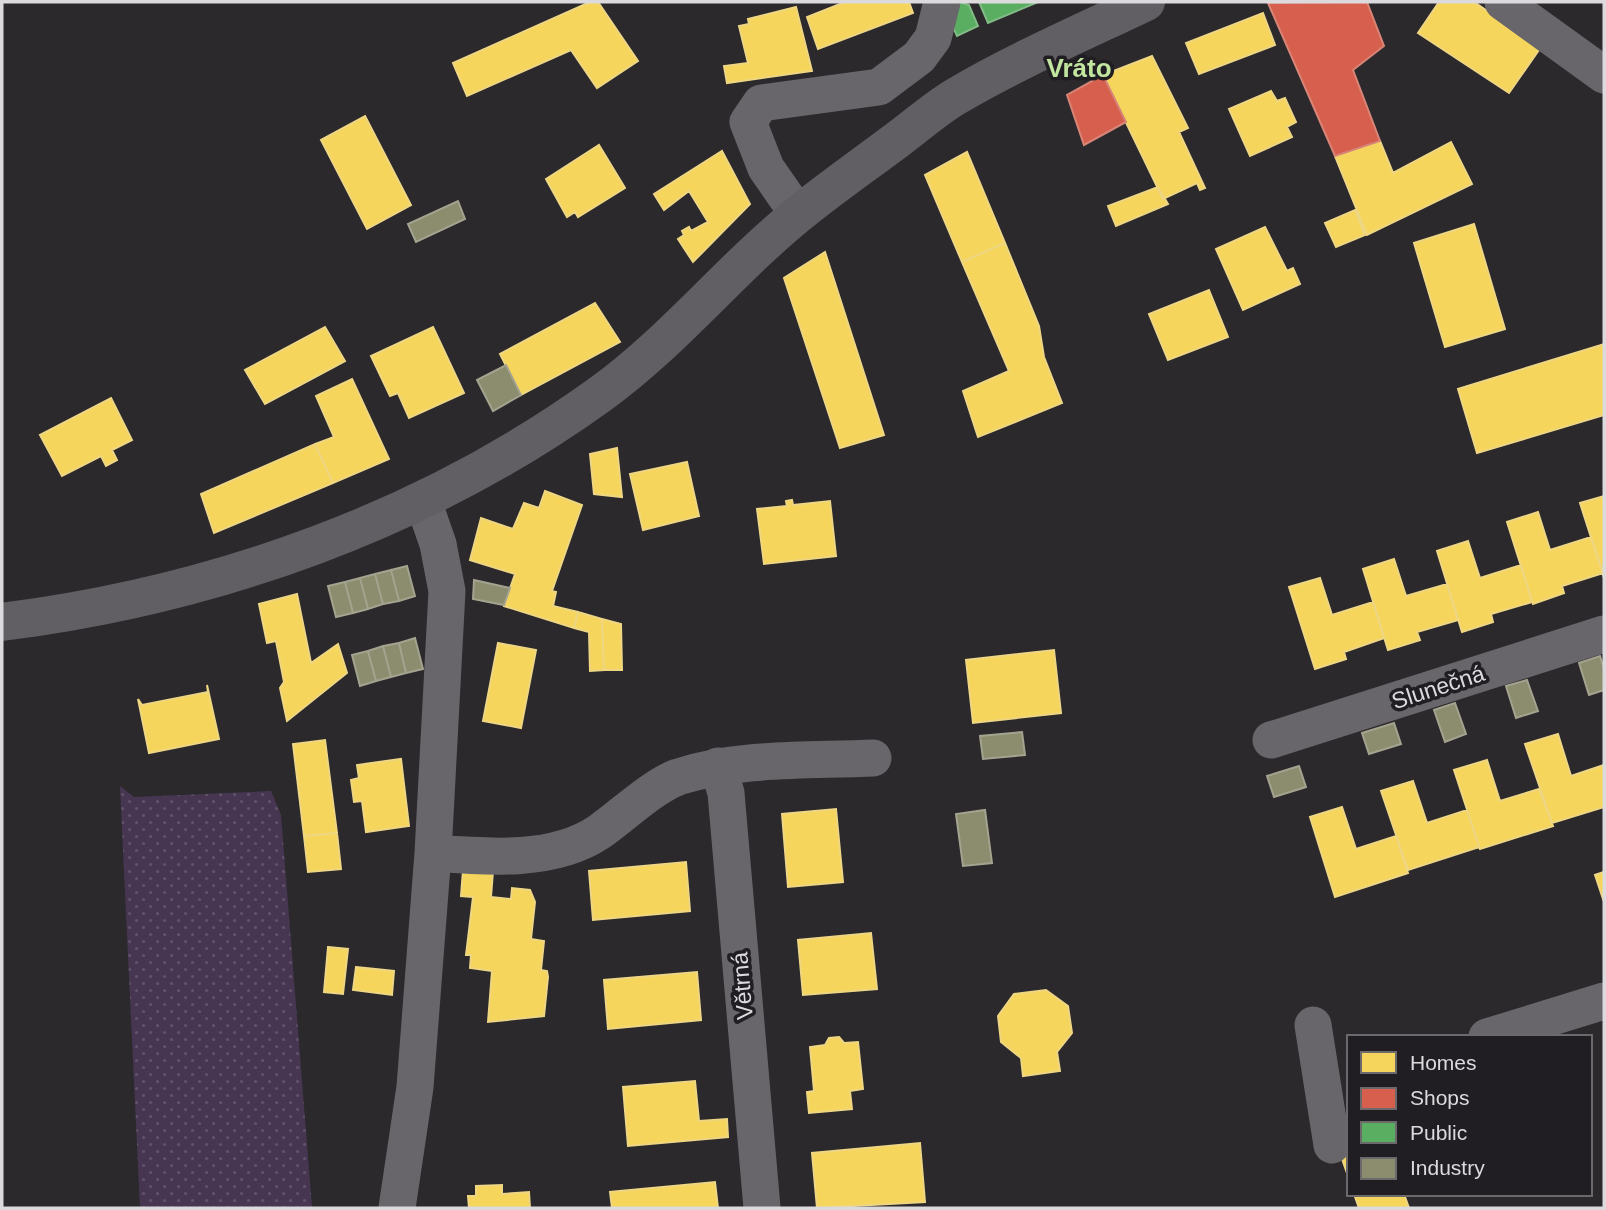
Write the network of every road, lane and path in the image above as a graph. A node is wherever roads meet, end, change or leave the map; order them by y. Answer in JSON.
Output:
{"nodes":[{"id":1,"x":942,"y":2,"type":"edge"},
{"id":2,"x":1146,"y":2,"type":"edge"},
{"id":3,"x":1503,"y":2,"type":"edge"},
{"id":4,"x":1604,"y":75,"type":"edge"},
{"id":5,"x":798,"y":214,"type":"junction"},
{"id":6,"x":423,"y":501,"type":"junction"},
{"id":7,"x":2,"y":622,"type":"edge"},
{"id":8,"x":1604,"y":634,"type":"edge"},
{"id":9,"x":1271,"y":740,"type":"dead end"},
{"id":10,"x":873,"y":758,"type":"dead end"},
{"id":11,"x":718,"y":766,"type":"junction"},
{"id":12,"x":433,"y":853,"type":"junction"},
{"id":13,"x":1604,"y":1001,"type":"edge"},
{"id":14,"x":1314,"y":1025,"type":"dead end"},
{"id":15,"x":1494,"y":1035,"type":"edge"},
{"id":16,"x":1336,"y":1083,"type":"edge"},
{"id":17,"x":1332,"y":1145,"type":"dead end"},
{"id":18,"x":397,"y":1208,"type":"edge"},
{"id":19,"x":762,"y":1208,"type":"edge"}],
"edges":[{"from":1,"to":5,"type":"street"},
{"from":2,"to":5,"type":"main road"},
{"from":3,"to":4,"type":"street"},
{"from":5,"to":6,"type":"main road"},
{"from":6,"to":7,"type":"main road"},
{"from":6,"to":12,"type":"street"},
{"from":8,"to":9,"type":"street","name":"Slunečná"},
{"from":10,"to":11,"type":"street"},
{"from":11,"to":12,"type":"street"},
{"from":11,"to":19,"type":"street","name":"Větrná"},
{"from":12,"to":18,"type":"street"},
{"from":13,"to":15,"type":"street"},
{"from":14,"to":16,"type":"street"},
{"from":16,"to":17,"type":"street"}]}
